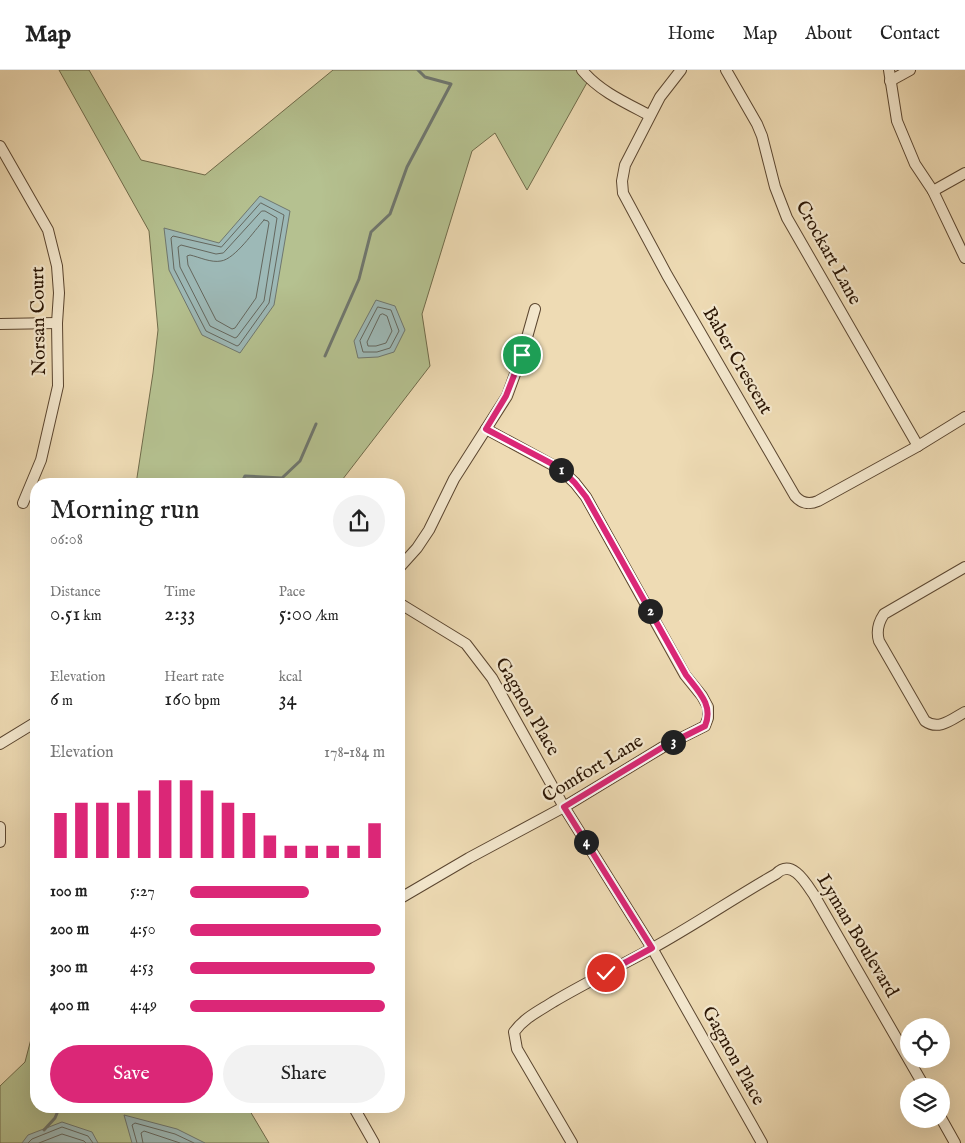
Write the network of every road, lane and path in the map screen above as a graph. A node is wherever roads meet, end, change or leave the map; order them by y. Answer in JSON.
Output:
{"nodes":[{"id":1,"x":582,"y":70,"type":"edge"},
{"id":2,"x":681,"y":70,"type":"edge"},
{"id":3,"x":726,"y":70,"type":"edge"},
{"id":4,"x":889,"y":70,"type":"edge"},
{"id":5,"x":910,"y":70,"type":"edge"},
{"id":6,"x":890,"y":81,"type":"junction"},
{"id":7,"x":649,"y":115,"type":"junction"},
{"id":8,"x":0,"y":146,"type":"edge"},
{"id":9,"x":965,"y":173,"type":"edge"},
{"id":10,"x":933,"y":191,"type":"junction"},
{"id":11,"x":965,"y":258,"type":"edge"},
{"id":12,"x":535,"y":309,"type":"dead end"},
{"id":13,"x":57,"y":322,"type":"junction"},
{"id":14,"x":0,"y":324,"type":"edge"},
{"id":15,"x":965,"y":417,"type":"edge"},
{"id":16,"x":486,"y":429,"type":"junction"},
{"id":17,"x":918,"y":446,"type":"junction"},
{"id":18,"x":34,"y":478,"type":"edge"},
{"id":19,"x":30,"y":487,"type":"edge"},
{"id":20,"x":23,"y":503,"type":"dead end"},
{"id":21,"x":405,"y":561,"type":"edge"},
{"id":22,"x":965,"y":566,"type":"edge"},
{"id":23,"x":405,"y":607,"type":"edge"},
{"id":24,"x":965,"y":712,"type":"edge"},
{"id":25,"x":30,"y":726,"type":"edge"},
{"id":26,"x":0,"y":744,"type":"edge"},
{"id":27,"x":564,"y":807,"type":"junction"},
{"id":28,"x":0,"y":827,"type":"edge"},
{"id":29,"x":0,"y":842,"type":"edge"},
{"id":30,"x":405,"y":895,"type":"edge"},
{"id":31,"x":652,"y":948,"type":"junction"},
{"id":32,"x":919,"y":1078,"type":"edge"},
{"id":33,"x":357,"y":1113,"type":"edge"},
{"id":34,"x":947,"y":1128,"type":"edge"},
{"id":35,"x":374,"y":1143,"type":"edge"},
{"id":36,"x":571,"y":1143,"type":"edge"},
{"id":37,"x":762,"y":1143,"type":"edge"},
{"id":38,"x":955,"y":1143,"type":"edge"}],
"edges":[{"from":1,"to":7,"type":"street"},
{"from":2,"to":7,"type":"street","name":"Baber Crescent"},
{"from":3,"to":17,"type":"street","name":"Crockart Lane"},
{"from":4,"to":6,"type":"street"},
{"from":5,"to":6,"type":"street"},
{"from":6,"to":10,"type":"street"},
{"from":7,"to":17,"type":"street","name":"Baber Crescent"},
{"from":8,"to":13,"type":"street","name":"Norsan Court"},
{"from":9,"to":10,"type":"street"},
{"from":10,"to":11,"type":"street"},
{"from":12,"to":16,"type":"street"},
{"from":13,"to":14,"type":"street"},
{"from":13,"to":18,"type":"street","name":"Norsan Court"},
{"from":15,"to":17,"type":"street","name":"Baber Crescent"},
{"from":16,"to":21,"type":"street"},
{"from":16,"to":27,"type":"street","name":"Comfort Lane"},
{"from":19,"to":20,"type":"street","name":"Norsan Court"},
{"from":22,"to":24,"type":"street"},
{"from":23,"to":27,"type":"street","name":"Gagnon Place"},
{"from":25,"to":26,"type":"street"},
{"from":27,"to":30,"type":"street","name":"Comfort Lane"},
{"from":27,"to":31,"type":"street","name":"Gagnon Place"},
{"from":28,"to":29,"type":"street"},
{"from":31,"to":32,"type":"street","name":"Lyman Boulevard"},
{"from":31,"to":36,"type":"street","name":"Lyman Boulevard"},
{"from":31,"to":37,"type":"street","name":"Gagnon Place"},
{"from":33,"to":35,"type":"street"},
{"from":34,"to":38,"type":"street"}]}
